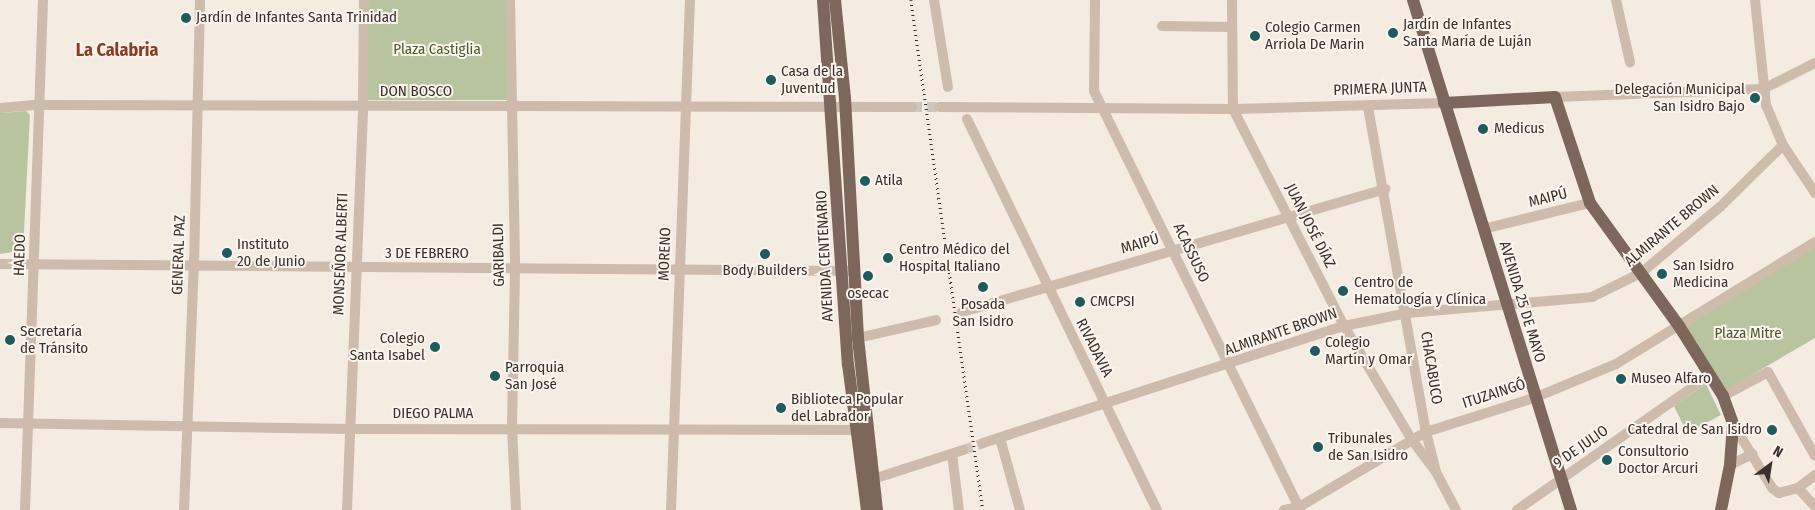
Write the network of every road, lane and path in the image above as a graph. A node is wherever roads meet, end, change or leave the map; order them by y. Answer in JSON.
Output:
{"nodes":[{"id":1,"x":42,"y":0,"type":"edge"},
{"id":2,"x":200,"y":0,"type":"edge"},
{"id":3,"x":364,"y":0,"type":"edge"},
{"id":4,"x":510,"y":0,"type":"edge"},
{"id":5,"x":690,"y":0,"type":"edge"},
{"id":6,"x":823,"y":0,"type":"edge"},
{"id":7,"x":835,"y":0,"type":"edge"},
{"id":8,"x":934,"y":0,"type":"edge"},
{"id":9,"x":1095,"y":0,"type":"edge"},
{"id":10,"x":1232,"y":0,"type":"edge"},
{"id":11,"x":1413,"y":0,"type":"edge"},
{"id":12,"x":1616,"y":0,"type":"edge"},
{"id":13,"x":1756,"y":0,"type":"edge"},
{"id":14,"x":1162,"y":26,"type":"dead end"},
{"id":15,"x":1232,"y":27,"type":"junction"},
{"id":16,"x":1630,"y":62,"type":"dead end"},
{"id":17,"x":1815,"y":63,"type":"edge"},
{"id":18,"x":948,"y":87,"type":"dead end"},
{"id":19,"x":1762,"y":89,"type":"junction"},
{"id":20,"x":1555,"y":97,"type":"junction"},
{"id":21,"x":1444,"y":103,"type":"junction"},
{"id":22,"x":37,"y":105,"type":"junction"},
{"id":23,"x":198,"y":105,"type":"junction"},
{"id":24,"x":363,"y":107,"type":"junction"},
{"id":25,"x":686,"y":107,"type":"junction"},
{"id":26,"x":839,"y":107,"type":"junction"},
{"id":27,"x":912,"y":107,"type":"tunnel mouth"},
{"id":28,"x":940,"y":107,"type":"tunnel mouth"},
{"id":29,"x":1368,"y":107,"type":"junction"},
{"id":30,"x":0,"y":108,"type":"edge"},
{"id":31,"x":510,"y":108,"type":"junction"},
{"id":32,"x":1102,"y":108,"type":"junction"},
{"id":33,"x":1233,"y":109,"type":"junction"},
{"id":34,"x":967,"y":119,"type":"dead end"},
{"id":35,"x":1783,"y":144,"type":"junction"},
{"id":36,"x":1385,"y":189,"type":"junction"},
{"id":37,"x":1815,"y":193,"type":"edge"},
{"id":38,"x":1590,"y":203,"type":"junction"},
{"id":39,"x":1288,"y":217,"type":"junction"},
{"id":40,"x":1483,"y":229,"type":"junction"},
{"id":41,"x":1815,"y":242,"type":"edge"},
{"id":42,"x":1173,"y":250,"type":"junction"},
{"id":43,"x":35,"y":263,"type":"junction"},
{"id":44,"x":0,"y":264,"type":"edge"},
{"id":45,"x":194,"y":266,"type":"junction"},
{"id":46,"x":354,"y":269,"type":"junction"},
{"id":47,"x":515,"y":270,"type":"junction"},
{"id":48,"x":680,"y":270,"type":"junction"},
{"id":49,"x":847,"y":271,"type":"junction"},
{"id":50,"x":1641,"y":273,"type":"junction"},
{"id":51,"x":1047,"y":287,"type":"junction"},
{"id":52,"x":1506,"y":304,"type":"junction"},
{"id":53,"x":962,"y":312,"type":"dead end"},
{"id":54,"x":1407,"y":313,"type":"junction"},
{"id":55,"x":936,"y":320,"type":"dead end"},
{"id":56,"x":1344,"y":326,"type":"junction"},
{"id":57,"x":1679,"y":326,"type":"junction"},
{"id":58,"x":858,"y":338,"type":"junction"},
{"id":59,"x":1229,"y":365,"type":"junction"},
{"id":60,"x":1711,"y":374,"type":"junction"},
{"id":61,"x":1723,"y":396,"type":"junction"},
{"id":62,"x":1534,"y":398,"type":"junction"},
{"id":63,"x":1106,"y":404,"type":"junction"},
{"id":64,"x":0,"y":423,"type":"edge"},
{"id":65,"x":27,"y":423,"type":"junction"},
{"id":66,"x":1733,"y":424,"type":"junction"},
{"id":67,"x":189,"y":426,"type":"junction"},
{"id":68,"x":512,"y":428,"type":"junction"},
{"id":69,"x":350,"y":429,"type":"junction"},
{"id":70,"x":674,"y":430,"type":"junction"},
{"id":71,"x":862,"y":430,"type":"junction"},
{"id":72,"x":1426,"y":432,"type":"junction"},
{"id":73,"x":1000,"y":438,"type":"junction"},
{"id":74,"x":1412,"y":440,"type":"junction"},
{"id":75,"x":983,"y":444,"type":"tunnel mouth"},
{"id":76,"x":963,"y":450,"type":"tunnel mouth"},
{"id":77,"x":952,"y":454,"type":"junction"},
{"id":78,"x":1753,"y":454,"type":"junction"},
{"id":79,"x":1815,"y":456,"type":"edge"},
{"id":80,"x":1730,"y":465,"type":"junction"},
{"id":81,"x":1436,"y":472,"type":"junction"},
{"id":82,"x":1815,"y":475,"type":"edge"},
{"id":83,"x":1562,"y":479,"type":"junction"},
{"id":84,"x":868,"y":480,"type":"junction"},
{"id":85,"x":1798,"y":488,"type":"junction"},
{"id":86,"x":1815,"y":506,"type":"edge"},
{"id":87,"x":1300,"y":508,"type":"edge"},
{"id":88,"x":24,"y":510,"type":"edge"},
{"id":89,"x":184,"y":510,"type":"edge"},
{"id":90,"x":346,"y":510,"type":"edge"},
{"id":91,"x":516,"y":510,"type":"edge"},
{"id":92,"x":671,"y":510,"type":"edge"},
{"id":93,"x":867,"y":510,"type":"edge"},
{"id":94,"x":877,"y":510,"type":"edge"},
{"id":95,"x":960,"y":510,"type":"edge"},
{"id":96,"x":1020,"y":510,"type":"edge"},
{"id":97,"x":1156,"y":510,"type":"edge"},
{"id":98,"x":1284,"y":510,"type":"edge"},
{"id":99,"x":1456,"y":510,"type":"edge"},
{"id":100,"x":1517,"y":510,"type":"edge"},
{"id":101,"x":1571,"y":510,"type":"edge"},
{"id":102,"x":1721,"y":510,"type":"edge"}],
"edges":[{"from":1,"to":22,"type":"street","name":"HAEDO"},
{"from":2,"to":23,"type":"street","name":"GENERAL PAZ"},
{"from":3,"to":24,"type":"street","name":"MONSEÑOR ALBERTI"},
{"from":4,"to":31,"type":"street","name":"GARIBALDI"},
{"from":5,"to":25,"type":"street","name":"MORENO"},
{"from":6,"to":26,"type":"main road","name":"AVENIDA CENTENARIO"},
{"from":7,"to":26,"type":"main road","name":"AVENIDA CENTENARIO"},
{"from":8,"to":18,"type":"street"},
{"from":9,"to":32,"type":"street","name":"ACASSUSO"},
{"from":10,"to":15,"type":"street","name":"JUAN JOSÉ DÍAZ"},
{"from":11,"to":21,"type":"main road","name":"AVENIDA 25 DE MAYO"},
{"from":12,"to":16,"type":"street"},
{"from":13,"to":19,"type":"street"},
{"from":14,"to":15,"type":"street"},
{"from":15,"to":33,"type":"street","name":"JUAN JOSÉ DÍAZ"},
{"from":17,"to":19,"type":"street","name":"PRIMERA JUNTA"},
{"from":19,"to":20,"type":"street","name":"PRIMERA JUNTA"},
{"from":19,"to":35,"type":"street"},
{"from":20,"to":21,"type":"main road","name":"PRIMERA JUNTA"},
{"from":20,"to":38,"type":"main road"},
{"from":21,"to":29,"type":"street","name":"PRIMERA JUNTA"},
{"from":21,"to":40,"type":"main road","name":"AVENIDA 25 DE MAYO"},
{"from":22,"to":23,"type":"street","name":"DON BOSCO"},
{"from":22,"to":30,"type":"street","name":"DON BOSCO"},
{"from":22,"to":43,"type":"street","name":"HAEDO"},
{"from":23,"to":24,"type":"street","name":"DON BOSCO"},
{"from":23,"to":45,"type":"street","name":"GENERAL PAZ"},
{"from":24,"to":31,"type":"street","name":"DON BOSCO"},
{"from":24,"to":46,"type":"street","name":"MONSEÑOR ALBERTI"},
{"from":25,"to":26,"type":"street","name":"DON BOSCO"},
{"from":25,"to":31,"type":"street","name":"DON BOSCO"},
{"from":25,"to":48,"type":"street","name":"MORENO"},
{"from":26,"to":27,"type":"street"},
{"from":26,"to":49,"type":"main road","name":"AVENIDA CENTENARIO"},
{"from":28,"to":32,"type":"street","name":"PRIMERA JUNTA"},
{"from":29,"to":33,"type":"street","name":"PRIMERA JUNTA"},
{"from":29,"to":36,"type":"street","name":"CHACABUCO"},
{"from":31,"to":47,"type":"street","name":"GARIBALDI"},
{"from":32,"to":33,"type":"street","name":"PRIMERA JUNTA"},
{"from":32,"to":42,"type":"street","name":"ACASSUSO"},
{"from":33,"to":39,"type":"street","name":"JUAN JOSÉ DÍAZ"},
{"from":34,"to":51,"type":"street","name":"RIVADAVIA"},
{"from":35,"to":37,"type":"street"},
{"from":35,"to":50,"type":"street","name":"ALMIRANTE BROWN"},
{"from":36,"to":39,"type":"street","name":"MAIPÚ"},
{"from":36,"to":54,"type":"street","name":"CHACABUCO"},
{"from":38,"to":40,"type":"street","name":"MAIPÚ"},
{"from":38,"to":50,"type":"main road"},
{"from":39,"to":42,"type":"street","name":"MAIPÚ"},
{"from":39,"to":56,"type":"street","name":"JUAN JOSÉ DÍAZ"},
{"from":40,"to":52,"type":"main road","name":"AVENIDA 25 DE MAYO"},
{"from":41,"to":57,"type":"street","name":"ITUZAINGÓ"},
{"from":42,"to":51,"type":"street","name":"MAIPÚ"},
{"from":42,"to":59,"type":"street","name":"ACASSUSO"},
{"from":43,"to":44,"type":"street","name":"3 DE FEBRERO"},
{"from":43,"to":45,"type":"street","name":"3 DE FEBRERO"},
{"from":43,"to":65,"type":"street","name":"HAEDO"},
{"from":45,"to":46,"type":"street","name":"3 DE FEBRERO"},
{"from":45,"to":67,"type":"street","name":"GENERAL PAZ"},
{"from":46,"to":47,"type":"street","name":"3 DE FEBRERO"},
{"from":46,"to":69,"type":"street","name":"MONSEÑOR ALBERTI"},
{"from":47,"to":48,"type":"street","name":"3 DE FEBRERO"},
{"from":47,"to":68,"type":"street","name":"GARIBALDI"},
{"from":48,"to":49,"type":"street","name":"3 DE FEBRERO"},
{"from":48,"to":70,"type":"street","name":"MORENO"},
{"from":49,"to":58,"type":"main road","name":"AVENIDA CENTENARIO"},
{"from":49,"to":71,"type":"main road","name":"AVENIDA CENTENARIO"},
{"from":50,"to":52,"type":"street","name":"ALMIRANTE BROWN"},
{"from":50,"to":57,"type":"main road"},
{"from":51,"to":53,"type":"street","name":"MAIPÚ"},
{"from":51,"to":63,"type":"street","name":"RIVADAVIA"},
{"from":52,"to":54,"type":"street","name":"ALMIRANTE BROWN"},
{"from":52,"to":62,"type":"main road","name":"AVENIDA 25 DE MAYO"},
{"from":54,"to":56,"type":"street","name":"ALMIRANTE BROWN"},
{"from":54,"to":72,"type":"street","name":"CHACABUCO"},
{"from":55,"to":58,"type":"street"},
{"from":56,"to":59,"type":"street","name":"ALMIRANTE BROWN"},
{"from":56,"to":74,"type":"street","name":"JUAN JOSÉ DÍAZ"},
{"from":57,"to":60,"type":"main road"},
{"from":57,"to":62,"type":"street","name":"ITUZAINGÓ"},
{"from":58,"to":71,"type":"main road","name":"AVENIDA CENTENARIO"},
{"from":59,"to":63,"type":"street","name":"ALMIRANTE BROWN"},
{"from":59,"to":87,"type":"street","name":"ACASSUSO"},
{"from":60,"to":61,"type":"main road"},
{"from":60,"to":83,"type":"street","name":"9 DE JULIO"},
{"from":61,"to":66,"type":"main road"},
{"from":61,"to":79,"type":"street"},
{"from":62,"to":72,"type":"street","name":"ITUZAINGÓ"},
{"from":62,"to":83,"type":"main road","name":"AVENIDA 25 DE MAYO"},
{"from":63,"to":73,"type":"street","name":"ALMIRANTE BROWN"},
{"from":63,"to":97,"type":"street","name":"RIVADAVIA"},
{"from":64,"to":65,"type":"street","name":"DIEGO PALMA"},
{"from":65,"to":67,"type":"street","name":"DIEGO PALMA"},
{"from":65,"to":88,"type":"street","name":"HAEDO"},
{"from":66,"to":78,"type":"street"},
{"from":66,"to":80,"type":"main road"},
{"from":67,"to":69,"type":"street","name":"DIEGO PALMA"},
{"from":67,"to":89,"type":"street","name":"GENERAL PAZ"},
{"from":68,"to":69,"type":"street","name":"DIEGO PALMA"},
{"from":68,"to":70,"type":"street","name":"DIEGO PALMA"},
{"from":68,"to":91,"type":"street","name":"GARIBALDI"},
{"from":69,"to":90,"type":"street","name":"MONSEÑOR ALBERTI"},
{"from":70,"to":71,"type":"street","name":"DIEGO PALMA"},
{"from":70,"to":92,"type":"street","name":"MORENO"},
{"from":71,"to":84,"type":"main road","name":"AVENIDA CENTENARIO"},
{"from":72,"to":74,"type":"street","name":"ITUZAINGÓ"},
{"from":72,"to":81,"type":"street","name":"CHACABUCO"},
{"from":73,"to":75,"type":"street","name":"ALMIRANTE BROWN"},
{"from":73,"to":96,"type":"street"},
{"from":74,"to":81,"type":"street","name":"JUAN JOSÉ DÍAZ"},
{"from":74,"to":87,"type":"street","name":"ITUZAINGÓ"},
{"from":76,"to":77,"type":"street"},
{"from":77,"to":84,"type":"street"},
{"from":77,"to":95,"type":"street"},
{"from":78,"to":80,"type":"street"},
{"from":78,"to":85,"type":"street"},
{"from":80,"to":102,"type":"main road"},
{"from":81,"to":99,"type":"street","name":"CHACABUCO"},
{"from":82,"to":85,"type":"street"},
{"from":83,"to":100,"type":"street","name":"9 DE JULIO"},
{"from":83,"to":101,"type":"main road","name":"AVENIDA 25 DE MAYO"},
{"from":84,"to":93,"type":"main road","name":"AVENIDA CENTENARIO"},
{"from":84,"to":94,"type":"main road","name":"AVENIDA CENTENARIO"},
{"from":85,"to":86,"type":"street"},
{"from":87,"to":98,"type":"street","name":"ITUZAINGÓ"}]}
